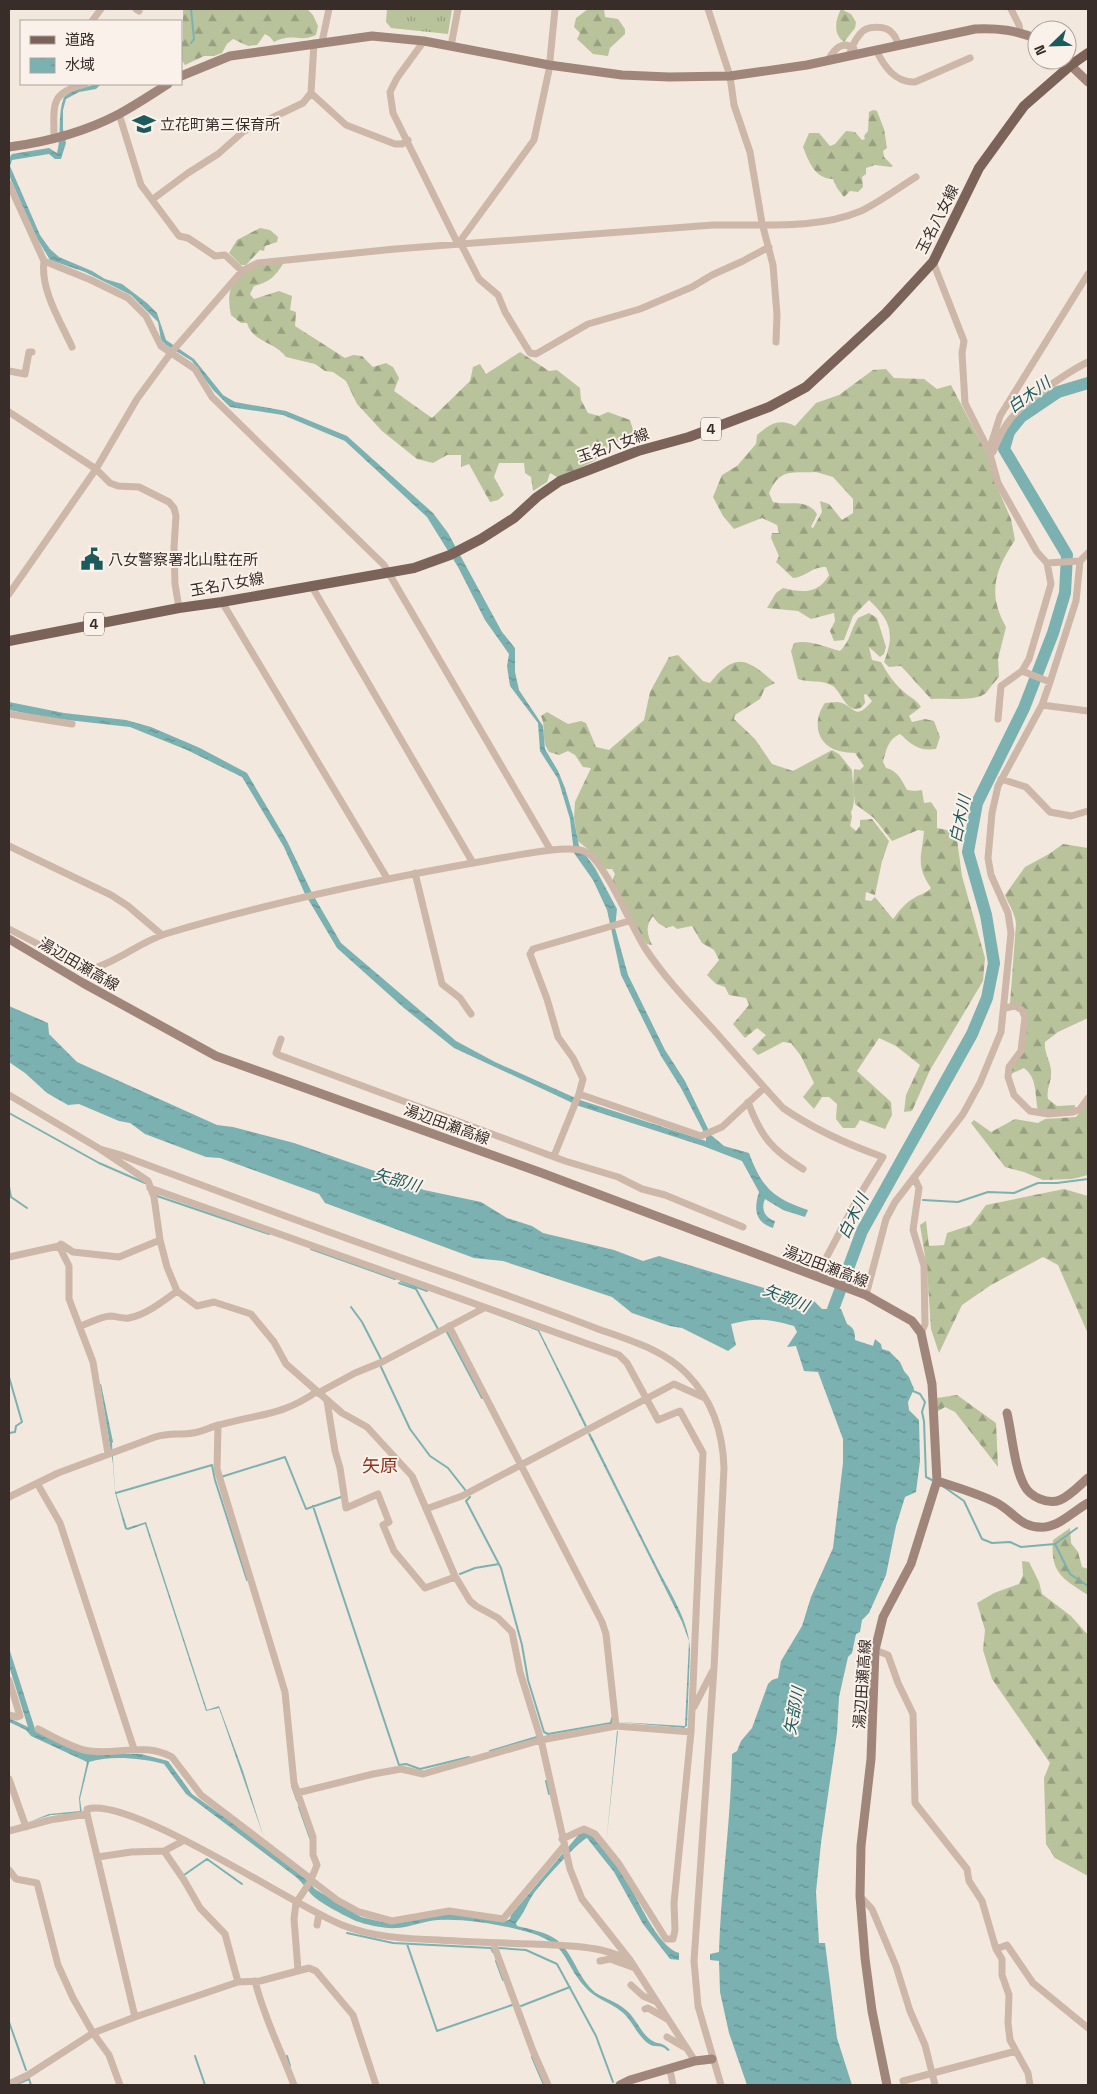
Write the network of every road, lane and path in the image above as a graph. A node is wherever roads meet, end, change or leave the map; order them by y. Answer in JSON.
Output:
{"nodes":[{"id":1,"x":101,"y":9,"type":"edge"},
{"id":2,"x":330,"y":9,"type":"edge"},
{"id":3,"x":458,"y":9,"type":"edge"},
{"id":4,"x":554,"y":9,"type":"edge"},
{"id":5,"x":708,"y":9,"type":"edge"},
{"id":6,"x":1011,"y":9,"type":"edge"},
{"id":7,"x":93,"y":20,"type":"edge"},
{"id":8,"x":1020,"y":32,"type":"junction"},
{"id":9,"x":1027,"y":34,"type":"edge"},
{"id":10,"x":424,"y":41,"type":"junction"},
{"id":11,"x":318,"y":42,"type":"junction"},
{"id":12,"x":898,"y":45,"type":"junction"},
{"id":13,"x":451,"y":46,"type":"junction"},
{"id":14,"x":876,"y":50,"type":"junction"},
{"id":15,"x":853,"y":52,"type":"junction"},
{"id":16,"x":970,"y":58,"type":"dead end"},
{"id":17,"x":549,"y":65,"type":"junction"},
{"id":18,"x":1061,"y":70,"type":"edge"},
{"id":19,"x":1075,"y":70,"type":"edge"},
{"id":20,"x":182,"y":76,"type":"edge"},
{"id":21,"x":730,"y":76,"type":"junction"},
{"id":22,"x":1088,"y":82,"type":"edge"},
{"id":23,"x":82,"y":85,"type":"edge"},
{"id":24,"x":166,"y":85,"type":"edge"},
{"id":25,"x":311,"y":93,"type":"junction"},
{"id":26,"x":119,"y":114,"type":"junction"},
{"id":27,"x":59,"y":137,"type":"junction"},
{"id":28,"x":408,"y":140,"type":"junction"},
{"id":29,"x":9,"y":147,"type":"edge"},
{"id":30,"x":916,"y":177,"type":"dead end"},
{"id":31,"x":9,"y":184,"type":"edge"},
{"id":32,"x":153,"y":199,"type":"junction"},
{"id":33,"x":762,"y":224,"type":"junction"},
{"id":34,"x":459,"y":244,"type":"junction"},
{"id":35,"x":768,"y":247,"type":"junction"},
{"id":36,"x":44,"y":261,"type":"junction"},
{"id":37,"x":933,"y":262,"type":"junction"},
{"id":38,"x":242,"y":271,"type":"junction"},
{"id":39,"x":1088,"y":274,"type":"edge"},
{"id":40,"x":776,"y":342,"type":"dead end"},
{"id":41,"x":72,"y":347,"type":"dead end"},
{"id":42,"x":174,"y":350,"type":"junction"},
{"id":43,"x":32,"y":352,"type":"dead end"},
{"id":44,"x":1088,"y":362,"type":"edge"},
{"id":45,"x":9,"y":371,"type":"edge"},
{"id":46,"x":9,"y":412,"type":"edge"},
{"id":47,"x":990,"y":453,"type":"junction"},
{"id":48,"x":96,"y":469,"type":"junction"},
{"id":49,"x":1088,"y":553,"type":"edge"},
{"id":50,"x":1077,"y":561,"type":"junction"},
{"id":51,"x":1051,"y":563,"type":"junction"},
{"id":52,"x":388,"y":572,"type":"junction"},
{"id":53,"x":310,"y":585,"type":"junction"},
{"id":54,"x":9,"y":592,"type":"edge"},
{"id":55,"x":222,"y":602,"type":"junction"},
{"id":56,"x":179,"y":608,"type":"junction"},
{"id":57,"x":9,"y":641,"type":"edge"},
{"id":58,"x":1024,"y":672,"type":"junction"},
{"id":59,"x":1050,"y":682,"type":"junction"},
{"id":60,"x":1042,"y":706,"type":"junction"},
{"id":61,"x":1088,"y":711,"type":"edge"},
{"id":62,"x":9,"y":714,"type":"edge"},
{"id":63,"x":998,"y":719,"type":"dead end"},
{"id":64,"x":72,"y":724,"type":"dead end"},
{"id":65,"x":1001,"y":780,"type":"junction"},
{"id":66,"x":1088,"y":811,"type":"edge"},
{"id":67,"x":9,"y":846,"type":"edge"},
{"id":68,"x":550,"y":849,"type":"junction"},
{"id":69,"x":474,"y":863,"type":"junction"},
{"id":70,"x":415,"y":873,"type":"junction"},
{"id":71,"x":386,"y":878,"type":"junction"},
{"id":72,"x":629,"y":921,"type":"junction"},
{"id":73,"x":9,"y":929,"type":"edge"},
{"id":74,"x":162,"y":935,"type":"junction"},
{"id":75,"x":9,"y":939,"type":"edge"},
{"id":76,"x":1005,"y":1008,"type":"junction"},
{"id":77,"x":471,"y":1014,"type":"dead end"},
{"id":78,"x":281,"y":1039,"type":"dead end"},
{"id":79,"x":764,"y":1088,"type":"junction"},
{"id":80,"x":9,"y":1094,"type":"edge"},
{"id":81,"x":579,"y":1096,"type":"junction"},
{"id":82,"x":1088,"y":1098,"type":"edge"},
{"id":83,"x":748,"y":1102,"type":"junction"},
{"id":84,"x":100,"y":1149,"type":"junction"},
{"id":85,"x":554,"y":1156,"type":"junction"},
{"id":86,"x":803,"y":1170,"type":"dead end"},
{"id":87,"x":914,"y":1177,"type":"junction"},
{"id":88,"x":150,"y":1188,"type":"junction"},
{"id":89,"x":743,"y":1227,"type":"dead end"},
{"id":90,"x":160,"y":1240,"type":"junction"},
{"id":91,"x":59,"y":1246,"type":"junction"},
{"id":92,"x":9,"y":1256,"type":"edge"},
{"id":93,"x":816,"y":1277,"type":"junction"},
{"id":94,"x":177,"y":1291,"type":"junction"},
{"id":95,"x":863,"y":1294,"type":"junction"},
{"id":96,"x":484,"y":1308,"type":"junction"},
{"id":97,"x":80,"y":1326,"type":"junction"},
{"id":98,"x":449,"y":1326,"type":"junction"},
{"id":99,"x":922,"y":1333,"type":"junction"},
{"id":100,"x":317,"y":1392,"type":"junction"},
{"id":101,"x":705,"y":1398,"type":"junction"},
{"id":102,"x":647,"y":1399,"type":"junction"},
{"id":103,"x":327,"y":1401,"type":"junction"},
{"id":104,"x":1008,"y":1413,"type":"dead end"},
{"id":105,"x":218,"y":1425,"type":"junction"},
{"id":106,"x":108,"y":1454,"type":"junction"},
{"id":107,"x":521,"y":1466,"type":"junction"},
{"id":108,"x":1088,"y":1478,"type":"edge"},
{"id":109,"x":937,"y":1481,"type":"junction"},
{"id":110,"x":37,"y":1483,"type":"junction"},
{"id":111,"x":9,"y":1497,"type":"edge"},
{"id":112,"x":1088,"y":1502,"type":"edge"},
{"id":113,"x":426,"y":1509,"type":"junction"},
{"id":114,"x":456,"y":1577,"type":"junction"},
{"id":115,"x":875,"y":1650,"type":"junction"},
{"id":116,"x":714,"y":1668,"type":"junction"},
{"id":117,"x":9,"y":1680,"type":"edge"},
{"id":118,"x":693,"y":1710,"type":"junction"},
{"id":119,"x":9,"y":1715,"type":"edge"},
{"id":120,"x":616,"y":1726,"type":"junction"},
{"id":121,"x":38,"y":1730,"type":"dead end"},
{"id":122,"x":691,"y":1732,"type":"junction"},
{"id":123,"x":541,"y":1740,"type":"junction"},
{"id":124,"x":134,"y":1749,"type":"junction"},
{"id":125,"x":9,"y":1779,"type":"edge"},
{"id":126,"x":297,"y":1793,"type":"junction"},
{"id":127,"x":87,"y":1814,"type":"junction"},
{"id":128,"x":26,"y":1827,"type":"junction"},
{"id":129,"x":9,"y":1831,"type":"edge"},
{"id":130,"x":183,"y":1841,"type":"junction"},
{"id":131,"x":563,"y":1842,"type":"junction"},
{"id":132,"x":164,"y":1851,"type":"junction"},
{"id":133,"x":98,"y":1857,"type":"junction"},
{"id":134,"x":9,"y":1870,"type":"edge"},
{"id":135,"x":311,"y":1880,"type":"junction"},
{"id":136,"x":860,"y":1896,"type":"junction"},
{"id":137,"x":296,"y":1903,"type":"junction"},
{"id":138,"x":319,"y":1914,"type":"junction"},
{"id":139,"x":317,"y":1925,"type":"dead end"},
{"id":140,"x":492,"y":1942,"type":"junction"},
{"id":141,"x":996,"y":1949,"type":"junction"},
{"id":142,"x":630,"y":1960,"type":"junction"},
{"id":143,"x":600,"y":1961,"type":"dead end"},
{"id":144,"x":635,"y":1968,"type":"junction"},
{"id":145,"x":298,"y":1970,"type":"junction"},
{"id":146,"x":255,"y":1981,"type":"junction"},
{"id":147,"x":238,"y":1982,"type":"junction"},
{"id":148,"x":631,"y":1986,"type":"dead end"},
{"id":149,"x":657,"y":2002,"type":"junction"},
{"id":150,"x":645,"y":2009,"type":"dead end"},
{"id":151,"x":135,"y":2017,"type":"junction"},
{"id":152,"x":668,"y":2020,"type":"junction"},
{"id":153,"x":1088,"y":2028,"type":"edge"},
{"id":154,"x":93,"y":2034,"type":"junction"},
{"id":155,"x":667,"y":2037,"type":"dead end"},
{"id":156,"x":687,"y":2049,"type":"junction"},
{"id":157,"x":1016,"y":2052,"type":"junction"},
{"id":158,"x":712,"y":2059,"type":"junction"},
{"id":159,"x":695,"y":2061,"type":"junction"},
{"id":160,"x":670,"y":2070,"type":"junction"},
{"id":161,"x":933,"y":2074,"type":"junction"},
{"id":162,"x":903,"y":2081,"type":"dead end"},
{"id":163,"x":9,"y":2084,"type":"edge"},
{"id":164,"x":120,"y":2085,"type":"edge"},
{"id":165,"x":294,"y":2085,"type":"edge"},
{"id":166,"x":376,"y":2085,"type":"edge"},
{"id":167,"x":548,"y":2085,"type":"edge"},
{"id":168,"x":620,"y":2085,"type":"edge"},
{"id":169,"x":674,"y":2085,"type":"edge"},
{"id":170,"x":721,"y":2085,"type":"edge"},
{"id":171,"x":887,"y":2085,"type":"edge"},
{"id":172,"x":935,"y":2085,"type":"edge"},
{"id":173,"x":1030,"y":2085,"type":"edge"}],
"edges":[{"from":1,"to":7,"type":"street"},
{"from":2,"to":11,"type":"street"},
{"from":3,"to":13,"type":"street"},
{"from":4,"to":17,"type":"street"},
{"from":5,"to":21,"type":"street"},
{"from":6,"to":8,"type":"street"},
{"from":8,"to":9,"type":"main road"},
{"from":8,"to":12,"type":"main road"},
{"from":10,"to":11,"type":"main road"},
{"from":10,"to":13,"type":"main road"},
{"from":10,"to":28,"type":"street"},
{"from":11,"to":20,"type":"main road"},
{"from":11,"to":25,"type":"street"},
{"from":12,"to":14,"type":"main road"},
{"from":12,"to":15,"type":"street"},
{"from":13,"to":17,"type":"main road"},
{"from":14,"to":15,"type":"main road"},
{"from":14,"to":16,"type":"street"},
{"from":15,"to":21,"type":"main road"},
{"from":17,"to":21,"type":"main road"},
{"from":17,"to":34,"type":"street"},
{"from":18,"to":37,"type":"main road","name":"玉名八女線","number":"4"},
{"from":19,"to":22,"type":"main road"},
{"from":21,"to":33,"type":"street"},
{"from":23,"to":27,"type":"street"},
{"from":24,"to":26,"type":"main road"},
{"from":25,"to":28,"type":"street"},
{"from":25,"to":32,"type":"street"},
{"from":26,"to":27,"type":"main road"},
{"from":26,"to":32,"type":"street"},
{"from":27,"to":29,"type":"main road"},
{"from":28,"to":34,"type":"street"},
{"from":30,"to":33,"type":"street"},
{"from":31,"to":36,"type":"street"},
{"from":32,"to":38,"type":"street"},
{"from":33,"to":34,"type":"street"},
{"from":33,"to":35,"type":"street"},
{"from":34,"to":35,"type":"street"},
{"from":34,"to":38,"type":"street"},
{"from":35,"to":40,"type":"street"},
{"from":36,"to":41,"type":"street"},
{"from":36,"to":42,"type":"street"},
{"from":37,"to":47,"type":"street"},
{"from":37,"to":52,"type":"main road","name":"玉名八女線","number":"4"},
{"from":38,"to":42,"type":"street"},
{"from":39,"to":47,"type":"street"},
{"from":42,"to":48,"type":"street"},
{"from":42,"to":52,"type":"street"},
{"from":43,"to":45,"type":"street"},
{"from":44,"to":47,"type":"street"},
{"from":46,"to":48,"type":"street"},
{"from":47,"to":51,"type":"street"},
{"from":48,"to":54,"type":"street"},
{"from":48,"to":56,"type":"street"},
{"from":49,"to":50,"type":"street"},
{"from":50,"to":51,"type":"street"},
{"from":50,"to":59,"type":"street"},
{"from":51,"to":58,"type":"street"},
{"from":52,"to":53,"type":"main road","name":"玉名八女線","number":"4"},
{"from":52,"to":68,"type":"street"},
{"from":53,"to":55,"type":"main road","name":"玉名八女線","number":"4"},
{"from":53,"to":69,"type":"street"},
{"from":55,"to":56,"type":"main road","name":"玉名八女線","number":"4"},
{"from":55,"to":71,"type":"street"},
{"from":56,"to":57,"type":"main road","name":"玉名八女線","number":"4"},
{"from":58,"to":59,"type":"street"},
{"from":58,"to":63,"type":"street"},
{"from":59,"to":60,"type":"street"},
{"from":60,"to":61,"type":"street"},
{"from":60,"to":65,"type":"street"},
{"from":62,"to":64,"type":"street"},
{"from":65,"to":66,"type":"street"},
{"from":65,"to":76,"type":"street"},
{"from":67,"to":74,"type":"street"},
{"from":68,"to":69,"type":"street"},
{"from":68,"to":72,"type":"street"},
{"from":69,"to":70,"type":"street"},
{"from":70,"to":71,"type":"street"},
{"from":70,"to":77,"type":"street"},
{"from":71,"to":74,"type":"street"},
{"from":72,"to":79,"type":"street"},
{"from":72,"to":81,"type":"street"},
{"from":73,"to":74,"type":"street"},
{"from":75,"to":93,"type":"main road","name":"湯辺田瀬高線"},
{"from":76,"to":82,"type":"street"},
{"from":76,"to":87,"type":"street"},
{"from":78,"to":85,"type":"street"},
{"from":79,"to":83,"type":"street"},
{"from":79,"to":93,"type":"street"},
{"from":80,"to":84,"type":"street"},
{"from":81,"to":83,"type":"street"},
{"from":81,"to":85,"type":"street"},
{"from":83,"to":86,"type":"street"},
{"from":84,"to":88,"type":"street"},
{"from":84,"to":101,"type":"street"},
{"from":85,"to":89,"type":"street"},
{"from":87,"to":95,"type":"street"},
{"from":87,"to":99,"type":"street"},
{"from":88,"to":90,"type":"street"},
{"from":88,"to":96,"type":"street"},
{"from":90,"to":91,"type":"street"},
{"from":90,"to":94,"type":"street"},
{"from":91,"to":92,"type":"street"},
{"from":91,"to":97,"type":"street"},
{"from":93,"to":95,"type":"main road","name":"湯辺田瀬高線"},
{"from":94,"to":97,"type":"street"},
{"from":94,"to":100,"type":"street"},
{"from":95,"to":99,"type":"main road","name":"湯辺田瀬高線"},
{"from":96,"to":98,"type":"street"},
{"from":96,"to":102,"type":"street"},
{"from":97,"to":106,"type":"street"},
{"from":98,"to":100,"type":"street"},
{"from":98,"to":107,"type":"street"},
{"from":99,"to":109,"type":"main road","name":"湯辺田瀬高線"},
{"from":100,"to":103,"type":"street"},
{"from":100,"to":105,"type":"street"},
{"from":101,"to":102,"type":"street"},
{"from":101,"to":116,"type":"street"},
{"from":102,"to":107,"type":"street"},
{"from":102,"to":118,"type":"street"},
{"from":103,"to":113,"type":"street"},
{"from":103,"to":114,"type":"street"},
{"from":104,"to":108,"type":"main road"},
{"from":105,"to":106,"type":"street"},
{"from":105,"to":126,"type":"street"},
{"from":106,"to":110,"type":"street"},
{"from":107,"to":113,"type":"street"},
{"from":107,"to":120,"type":"street"},
{"from":109,"to":112,"type":"main road"},
{"from":109,"to":115,"type":"main road","name":"湯辺田瀬高線"},
{"from":110,"to":111,"type":"street"},
{"from":110,"to":124,"type":"street"},
{"from":113,"to":114,"type":"street"},
{"from":114,"to":123,"type":"street"},
{"from":115,"to":136,"type":"main road","name":"湯辺田瀬高線"},
{"from":115,"to":141,"type":"street"},
{"from":116,"to":118,"type":"street"},
{"from":116,"to":158,"type":"street"},
{"from":117,"to":119,"type":"street"},
{"from":118,"to":122,"type":"street"},
{"from":120,"to":122,"type":"street"},
{"from":120,"to":123,"type":"street"},
{"from":121,"to":124,"type":"street"},
{"from":122,"to":131,"type":"street"},
{"from":123,"to":126,"type":"street"},
{"from":123,"to":131,"type":"street"},
{"from":124,"to":135,"type":"street"},
{"from":125,"to":128,"type":"street"},
{"from":126,"to":135,"type":"street"},
{"from":127,"to":128,"type":"street"},
{"from":127,"to":130,"type":"street"},
{"from":127,"to":133,"type":"street"},
{"from":128,"to":129,"type":"street"},
{"from":130,"to":132,"type":"street"},
{"from":130,"to":137,"type":"street"},
{"from":131,"to":135,"type":"street"},
{"from":131,"to":142,"type":"street"},
{"from":132,"to":133,"type":"street"},
{"from":132,"to":147,"type":"street"},
{"from":133,"to":151,"type":"street"},
{"from":134,"to":154,"type":"street"},
{"from":135,"to":137,"type":"street"},
{"from":136,"to":161,"type":"street"},
{"from":136,"to":171,"type":"main road","name":"湯辺田瀬高線"},
{"from":137,"to":138,"type":"street"},
{"from":137,"to":145,"type":"street"},
{"from":138,"to":139,"type":"street"},
{"from":138,"to":140,"type":"street"},
{"from":140,"to":142,"type":"street"},
{"from":140,"to":167,"type":"street"},
{"from":141,"to":153,"type":"street"},
{"from":141,"to":157,"type":"street"},
{"from":142,"to":144,"type":"street"},
{"from":143,"to":144,"type":"street"},
{"from":144,"to":149,"type":"street"},
{"from":145,"to":146,"type":"street"},
{"from":145,"to":166,"type":"street"},
{"from":146,"to":147,"type":"street"},
{"from":146,"to":165,"type":"street"},
{"from":147,"to":151,"type":"street"},
{"from":148,"to":149,"type":"street"},
{"from":149,"to":152,"type":"street"},
{"from":150,"to":152,"type":"street"},
{"from":151,"to":154,"type":"street"},
{"from":152,"to":156,"type":"street"},
{"from":154,"to":163,"type":"street"},
{"from":154,"to":164,"type":"street"},
{"from":155,"to":156,"type":"street"},
{"from":156,"to":159,"type":"street"},
{"from":157,"to":161,"type":"street"},
{"from":157,"to":173,"type":"street"},
{"from":158,"to":159,"type":"main road"},
{"from":158,"to":170,"type":"street"},
{"from":159,"to":160,"type":"main road"},
{"from":160,"to":168,"type":"main road"},
{"from":160,"to":169,"type":"street"},
{"from":161,"to":162,"type":"street"},
{"from":161,"to":172,"type":"street"}]}
